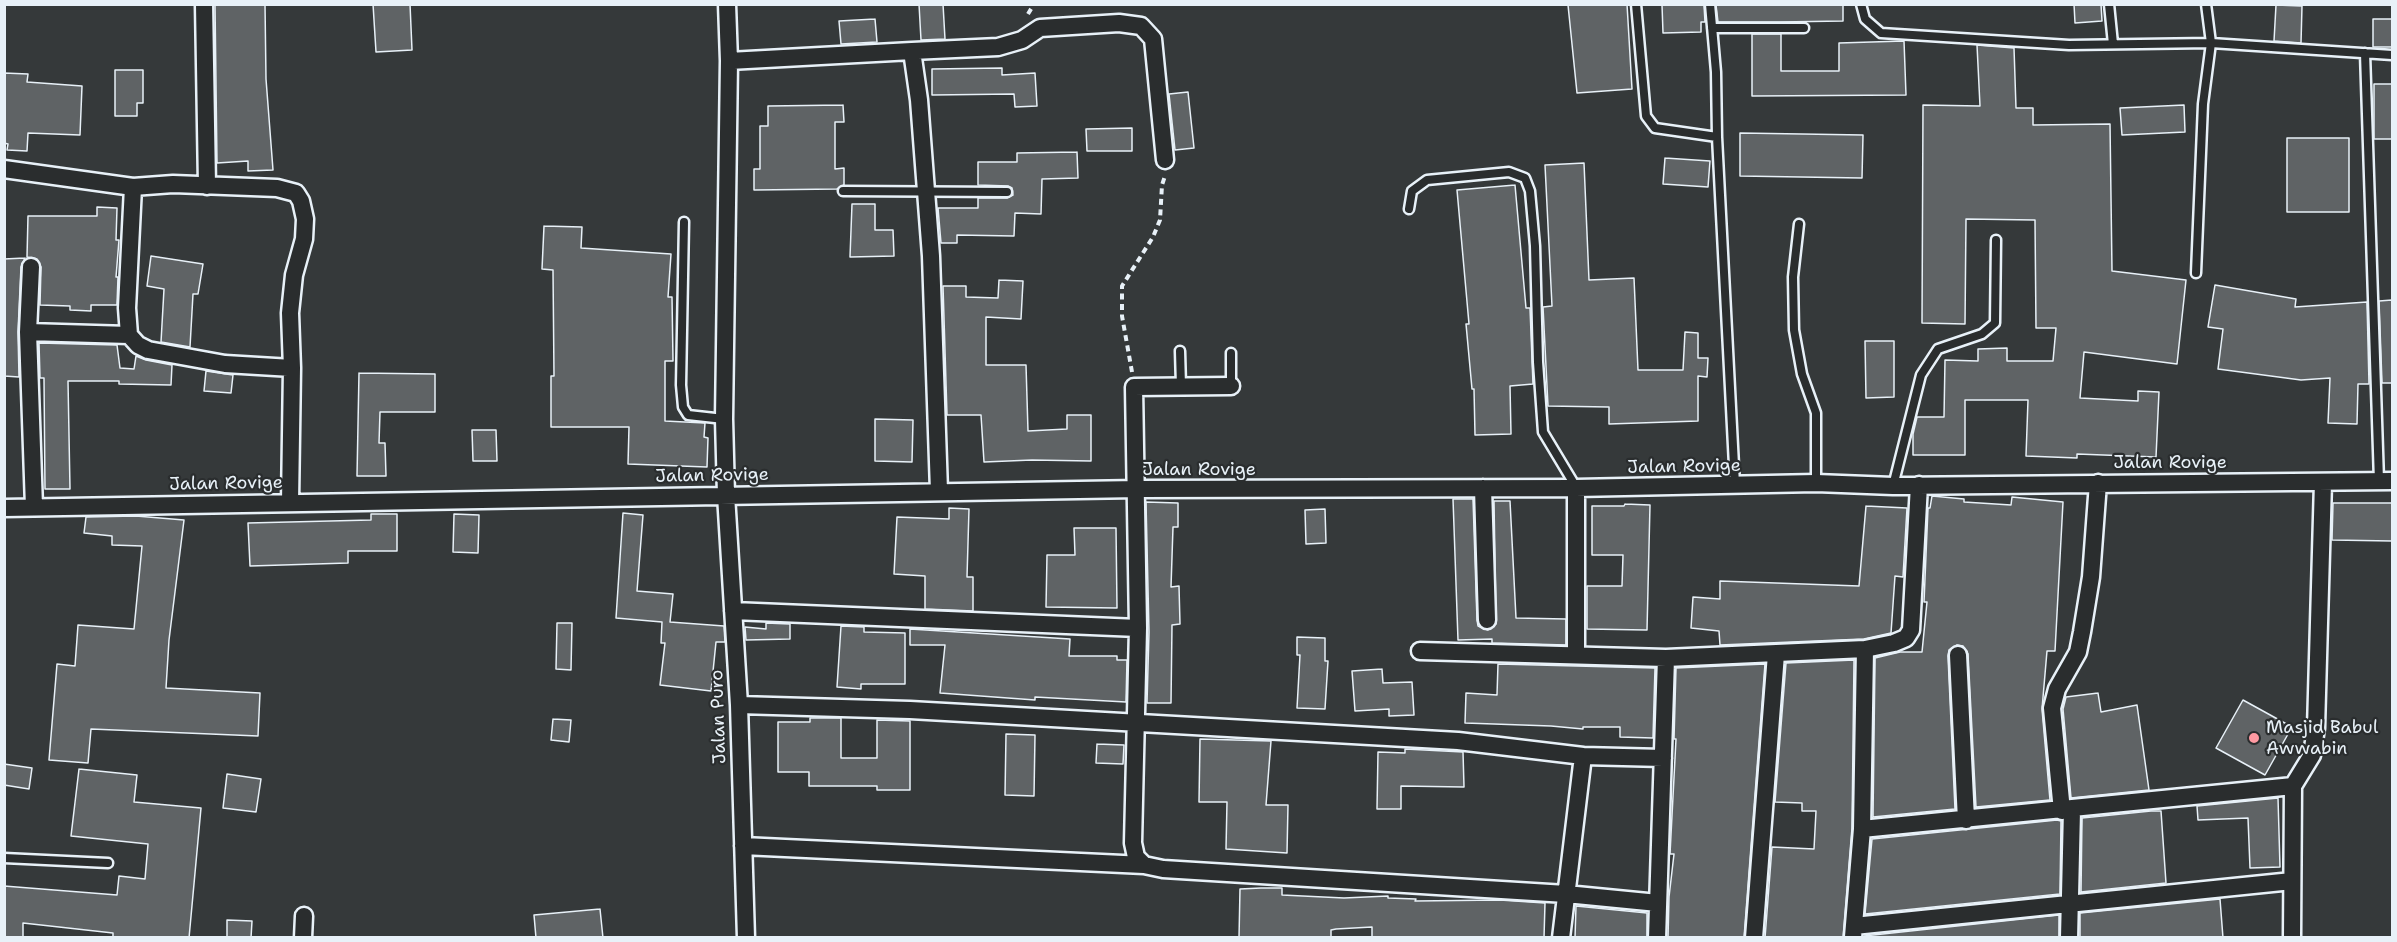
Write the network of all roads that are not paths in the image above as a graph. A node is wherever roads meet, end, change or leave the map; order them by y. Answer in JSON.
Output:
{"nodes":[{"id":1,"x":204,"y":4,"type":"edge"},
{"id":2,"x":727,"y":4,"type":"edge"},
{"id":3,"x":1636,"y":4,"type":"edge"},
{"id":4,"x":1710,"y":4,"type":"edge"},
{"id":5,"x":1861,"y":4,"type":"edge"},
{"id":6,"x":2109,"y":4,"type":"edge"},
{"id":7,"x":2206,"y":4,"type":"edge"},
{"id":8,"x":1712,"y":28,"type":"junction"},
{"id":9,"x":1804,"y":28,"type":"dead end"},
{"id":10,"x":2211,"y":43,"type":"junction"},
{"id":11,"x":2113,"y":44,"type":"junction"},
{"id":12,"x":912,"y":51,"type":"junction"},
{"id":13,"x":2365,"y":53,"type":"junction"},
{"id":14,"x":2392,"y":55,"type":"edge"},
{"id":15,"x":729,"y":61,"type":"junction"},
{"id":16,"x":1717,"y":137,"type":"junction"},
{"id":17,"x":1165,"y":160,"type":"road end"},
{"id":18,"x":4,"y":168,"type":"edge"},
{"id":19,"x":207,"y":186,"type":"junction"},
{"id":20,"x":133,"y":187,"type":"junction"},
{"id":21,"x":926,"y":190,"type":"junction"},
{"id":22,"x":843,"y":191,"type":"dead end"},
{"id":23,"x":1007,"y":192,"type":"dead end"},
{"id":24,"x":1409,"y":209,"type":"dead end"},
{"id":25,"x":684,"y":222,"type":"dead end"},
{"id":26,"x":1799,"y":224,"type":"dead end"},
{"id":27,"x":1996,"y":240,"type":"dead end"},
{"id":28,"x":31,"y":267,"type":"dead end"},
{"id":29,"x":2196,"y":273,"type":"dead end"},
{"id":30,"x":28,"y":332,"type":"junction"},
{"id":31,"x":129,"y":335,"type":"junction"},
{"id":32,"x":1180,"y":351,"type":"dead end"},
{"id":33,"x":1231,"y":353,"type":"dead end"},
{"id":34,"x":292,"y":368,"type":"junction"},
{"id":35,"x":1181,"y":386,"type":"junction"},
{"id":36,"x":1231,"y":386,"type":"joint"},
{"id":37,"x":724,"y":419,"type":"junction"},
{"id":38,"x":2386,"y":481,"type":"edge"},
{"id":39,"x":2323,"y":482,"type":"junction"},
{"id":40,"x":1816,"y":483,"type":"junction"},
{"id":41,"x":2098,"y":483,"type":"junction"},
{"id":42,"x":1735,"y":485,"type":"junction"},
{"id":43,"x":1920,"y":485,"type":"junction"},
{"id":44,"x":1893,"y":486,"type":"junction"},
{"id":45,"x":1483,"y":488,"type":"junction"},
{"id":46,"x":1576,"y":488,"type":"junction"},
{"id":47,"x":1138,"y":489,"type":"junction"},
{"id":48,"x":939,"y":491,"type":"junction"},
{"id":49,"x":726,"y":495,"type":"junction"},
{"id":50,"x":290,"y":502,"type":"junction"},
{"id":51,"x":34,"y":507,"type":"junction"},
{"id":52,"x":4,"y":508,"type":"edge"},
{"id":53,"x":733,"y":611,"type":"junction"},
{"id":54,"x":1487,"y":620,"type":"dead end"},
{"id":55,"x":1138,"y":628,"type":"junction"},
{"id":56,"x":1865,"y":649,"type":"junction"},
{"id":57,"x":1420,"y":651,"type":"dead end"},
{"id":58,"x":1776,"y":654,"type":"junction"},
{"id":59,"x":1576,"y":655,"type":"junction"},
{"id":60,"x":1958,"y":655,"type":"dead end"},
{"id":61,"x":1666,"y":658,"type":"junction"},
{"id":62,"x":740,"y":705,"type":"junction"},
{"id":63,"x":1136,"y":723,"type":"junction"},
{"id":64,"x":1583,"y":756,"type":"junction"},
{"id":65,"x":1664,"y":758,"type":"junction"},
{"id":66,"x":2293,"y":786,"type":"junction"},
{"id":67,"x":2067,"y":810,"type":"junction"},
{"id":68,"x":1966,"y":820,"type":"junction"},
{"id":69,"x":1862,"y":829,"type":"junction"},
{"id":70,"x":743,"y":846,"type":"junction"},
{"id":71,"x":4,"y":858,"type":"edge"},
{"id":72,"x":108,"y":863,"type":"dead end"},
{"id":73,"x":1144,"y":865,"type":"junction"},
{"id":74,"x":2292,"y":881,"type":"junction"},
{"id":75,"x":1566,"y":894,"type":"junction"},
{"id":76,"x":1658,"y":903,"type":"junction"},
{"id":77,"x":2069,"y":904,"type":"junction"},
{"id":78,"x":304,"y":916,"type":"dead end"},
{"id":79,"x":1853,"y":932,"type":"edge"},
{"id":80,"x":303,"y":938,"type":"edge"},
{"id":81,"x":746,"y":938,"type":"edge"},
{"id":82,"x":1561,"y":938,"type":"edge"},
{"id":83,"x":1657,"y":938,"type":"edge"},
{"id":84,"x":1754,"y":938,"type":"edge"},
{"id":85,"x":2069,"y":938,"type":"edge"},
{"id":86,"x":2292,"y":938,"type":"edge"}],
"edges":[{"from":1,"to":19,"type":"street"},
{"from":2,"to":15,"type":"street","name":"Jalan Puro"},
{"from":3,"to":16,"type":"lane"},
{"from":4,"to":8,"type":"lane"},
{"from":5,"to":11,"type":"lane"},
{"from":6,"to":11,"type":"lane"},
{"from":7,"to":10,"type":"lane"},
{"from":8,"to":9,"type":"lane"},
{"from":8,"to":16,"type":"lane"},
{"from":10,"to":11,"type":"lane"},
{"from":10,"to":13,"type":"lane"},
{"from":10,"to":29,"type":"lane"},
{"from":12,"to":15,"type":"street"},
{"from":12,"to":17,"type":"street"},
{"from":12,"to":21,"type":"street"},
{"from":13,"to":14,"type":"lane"},
{"from":13,"to":38,"type":"lane"},
{"from":15,"to":37,"type":"street","name":"Jalan Puro"},
{"from":16,"to":42,"type":"lane"},
{"from":18,"to":20,"type":"street"},
{"from":19,"to":20,"type":"street"},
{"from":19,"to":34,"type":"street"},
{"from":20,"to":31,"type":"street"},
{"from":21,"to":22,"type":"lane"},
{"from":21,"to":23,"type":"lane"},
{"from":21,"to":48,"type":"street"},
{"from":24,"to":46,"type":"lane"},
{"from":25,"to":37,"type":"lane"},
{"from":26,"to":40,"type":"lane"},
{"from":27,"to":44,"type":"lane"},
{"from":28,"to":30,"type":"street"},
{"from":30,"to":31,"type":"street"},
{"from":30,"to":51,"type":"street"},
{"from":31,"to":34,"type":"street"},
{"from":32,"to":35,"type":"lane"},
{"from":33,"to":36,"type":"lane"},
{"from":34,"to":50,"type":"street"},
{"from":35,"to":36,"type":"street"},
{"from":35,"to":47,"type":"street"},
{"from":37,"to":49,"type":"street","name":"Jalan Puro"},
{"from":38,"to":39,"type":"street","name":"Jalan Rovige"},
{"from":39,"to":41,"type":"street","name":"Jalan Rovige"},
{"from":39,"to":66,"type":"street"},
{"from":40,"to":42,"type":"street","name":"Jalan Rovige"},
{"from":40,"to":44,"type":"street","name":"Jalan Rovige"},
{"from":41,"to":43,"type":"street","name":"Jalan Rovige"},
{"from":41,"to":67,"type":"street"},
{"from":42,"to":46,"type":"street","name":"Jalan Rovige"},
{"from":43,"to":44,"type":"street","name":"Jalan Rovige"},
{"from":43,"to":56,"type":"street"},
{"from":45,"to":46,"type":"street","name":"Jalan Rovige"},
{"from":45,"to":47,"type":"street","name":"Jalan Rovige"},
{"from":45,"to":54,"type":"street"},
{"from":46,"to":59,"type":"street"},
{"from":47,"to":48,"type":"street","name":"Jalan Rovige"},
{"from":47,"to":55,"type":"street"},
{"from":48,"to":49,"type":"street","name":"Jalan Rovige"},
{"from":49,"to":50,"type":"street","name":"Jalan Rovige"},
{"from":49,"to":53,"type":"street","name":"Jalan Puro"},
{"from":50,"to":51,"type":"street","name":"Jalan Rovige"},
{"from":51,"to":52,"type":"street","name":"Jalan Rovige"},
{"from":53,"to":55,"type":"street"},
{"from":53,"to":62,"type":"street","name":"Jalan Puro"},
{"from":55,"to":63,"type":"street"},
{"from":56,"to":58,"type":"street"},
{"from":56,"to":69,"type":"street"},
{"from":57,"to":59,"type":"street"},
{"from":58,"to":61,"type":"street"},
{"from":58,"to":84,"type":"street"},
{"from":59,"to":61,"type":"street"},
{"from":60,"to":68,"type":"street"},
{"from":61,"to":65,"type":"street"},
{"from":62,"to":63,"type":"street"},
{"from":62,"to":70,"type":"street","name":"Jalan Puro"},
{"from":63,"to":64,"type":"street"},
{"from":63,"to":73,"type":"street"},
{"from":64,"to":65,"type":"street"},
{"from":64,"to":75,"type":"street"},
{"from":65,"to":76,"type":"street"},
{"from":66,"to":67,"type":"street"},
{"from":66,"to":74,"type":"street"},
{"from":67,"to":68,"type":"street"},
{"from":67,"to":77,"type":"street"},
{"from":68,"to":69,"type":"street"},
{"from":69,"to":79,"type":"street"},
{"from":70,"to":73,"type":"street"},
{"from":70,"to":81,"type":"street","name":"Jalan Puro"},
{"from":71,"to":72,"type":"lane"},
{"from":73,"to":75,"type":"street"},
{"from":74,"to":77,"type":"street"},
{"from":74,"to":86,"type":"street"},
{"from":75,"to":76,"type":"street"},
{"from":75,"to":82,"type":"street"},
{"from":76,"to":83,"type":"street"},
{"from":77,"to":79,"type":"street"},
{"from":77,"to":85,"type":"street"},
{"from":78,"to":80,"type":"street"}]}
